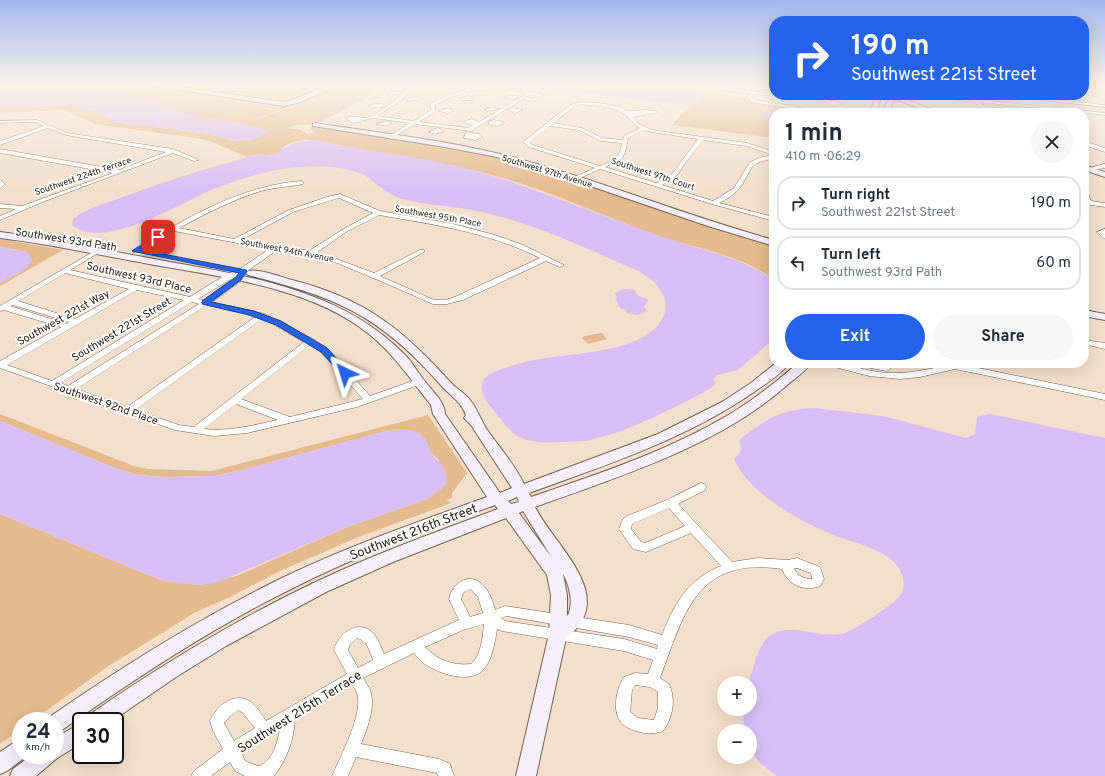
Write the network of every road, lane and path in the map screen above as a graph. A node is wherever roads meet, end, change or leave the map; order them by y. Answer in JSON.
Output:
{"nodes":[{"id":1,"x":28,"y":121,"type":"edge"},
{"id":2,"x":36,"y":121,"type":"edge"},
{"id":3,"x":395,"y":121,"type":"edge"},
{"id":4,"x":485,"y":121,"type":"edge"},
{"id":5,"x":553,"y":121,"type":"edge"},
{"id":6,"x":633,"y":121,"type":"edge"},
{"id":7,"x":0,"y":122,"type":"edge"},
{"id":8,"x":414,"y":122,"type":"junction"},
{"id":9,"x":549,"y":124,"type":"junction"},
{"id":10,"x":49,"y":126,"type":"junction"},
{"id":11,"x":315,"y":126,"type":"dead end"},
{"id":12,"x":644,"y":128,"type":"junction"},
{"id":13,"x":394,"y":137,"type":"junction"},
{"id":14,"x":701,"y":139,"type":"junction"},
{"id":15,"x":624,"y":142,"type":"junction"},
{"id":16,"x":0,"y":143,"type":"edge"},
{"id":17,"x":1089,"y":145,"type":"edge"},
{"id":18,"x":1105,"y":150,"type":"edge"},
{"id":19,"x":0,"y":151,"type":"edge"},
{"id":20,"x":173,"y":151,"type":"junction"},
{"id":21,"x":769,"y":154,"type":"edge"},
{"id":22,"x":769,"y":157,"type":"edge"},
{"id":23,"x":196,"y":160,"type":"dead end"},
{"id":24,"x":1105,"y":166,"type":"edge"},
{"id":25,"x":602,"y":167,"type":"junction"},
{"id":26,"x":1089,"y":168,"type":"edge"},
{"id":27,"x":1089,"y":169,"type":"edge"},
{"id":28,"x":120,"y":172,"type":"junction"},
{"id":29,"x":1105,"y":175,"type":"edge"},
{"id":30,"x":574,"y":179,"type":"junction"},
{"id":31,"x":301,"y":183,"type":"dead end"},
{"id":32,"x":657,"y":185,"type":"junction"},
{"id":33,"x":1089,"y":202,"type":"edge"},
{"id":34,"x":714,"y":203,"type":"junction"},
{"id":35,"x":1105,"y":205,"type":"edge"},
{"id":36,"x":0,"y":206,"type":"edge"},
{"id":37,"x":22,"y":208,"type":"junction"},
{"id":38,"x":378,"y":213,"type":"junction"},
{"id":39,"x":0,"y":218,"type":"edge"},
{"id":40,"x":769,"y":218,"type":"edge"},
{"id":41,"x":0,"y":229,"type":"edge"},
{"id":42,"x":174,"y":229,"type":"junction"},
{"id":43,"x":1105,"y":231,"type":"edge"},
{"id":44,"x":0,"y":235,"type":"edge"},
{"id":45,"x":1105,"y":237,"type":"edge"},
{"id":46,"x":236,"y":240,"type":"junction"},
{"id":47,"x":769,"y":242,"type":"edge"},
{"id":48,"x":274,"y":248,"type":"junction"},
{"id":49,"x":98,"y":251,"type":"junction"},
{"id":50,"x":135,"y":251,"type":"junction"},
{"id":51,"x":422,"y":251,"type":"dead end"},
{"id":52,"x":311,"y":253,"type":"junction"},
{"id":53,"x":546,"y":258,"type":"junction"},
{"id":54,"x":560,"y":264,"type":"dead end"},
{"id":55,"x":64,"y":271,"type":"junction"},
{"id":56,"x":237,"y":275,"type":"junction"},
{"id":57,"x":376,"y":276,"type":"junction"},
{"id":58,"x":136,"y":288,"type":"junction"},
{"id":59,"x":192,"y":300,"type":"junction"},
{"id":60,"x":12,"y":302,"type":"junction"},
{"id":61,"x":204,"y":303,"type":"junction"},
{"id":62,"x":1089,"y":307,"type":"edge"},
{"id":63,"x":2,"y":308,"type":"edge"},
{"id":64,"x":1105,"y":310,"type":"edge"},
{"id":65,"x":1089,"y":314,"type":"edge"},
{"id":66,"x":262,"y":316,"type":"junction"},
{"id":67,"x":1105,"y":317,"type":"edge"},
{"id":68,"x":76,"y":322,"type":"junction"},
{"id":69,"x":68,"y":327,"type":"junction"},
{"id":70,"x":310,"y":341,"type":"junction"},
{"id":71,"x":1089,"y":343,"type":"edge"},
{"id":72,"x":1105,"y":346,"type":"edge"},
{"id":73,"x":400,"y":355,"type":"junction"},
{"id":74,"x":427,"y":363,"type":"junction"},
{"id":75,"x":0,"y":365,"type":"edge"},
{"id":76,"x":777,"y":368,"type":"edge"},
{"id":77,"x":799,"y":368,"type":"edge"},
{"id":78,"x":886,"y":368,"type":"edge"},
{"id":79,"x":953,"y":368,"type":"edge"},
{"id":80,"x":963,"y":368,"type":"edge"},
{"id":81,"x":53,"y":384,"type":"junction"},
{"id":82,"x":424,"y":387,"type":"junction"},
{"id":83,"x":68,"y":390,"type":"junction"},
{"id":84,"x":1105,"y":397,"type":"edge"},
{"id":85,"x":234,"y":400,"type":"junction"},
{"id":86,"x":369,"y":400,"type":"junction"},
{"id":87,"x":127,"y":411,"type":"junction"},
{"id":88,"x":289,"y":420,"type":"junction"},
{"id":89,"x":195,"y":431,"type":"junction"},
{"id":90,"x":701,"y":487,"type":"dead end"},
{"id":91,"x":524,"y":497,"type":"junction"},
{"id":92,"x":496,"y":499,"type":"junction"},
{"id":93,"x":671,"y":503,"type":"junction"},
{"id":94,"x":509,"y":511,"type":"junction"},
{"id":95,"x":694,"y":527,"type":"junction"},
{"id":96,"x":788,"y":565,"type":"dead end"},
{"id":97,"x":729,"y":567,"type":"junction"},
{"id":98,"x":491,"y":618,"type":"junction"},
{"id":99,"x":467,"y":623,"type":"junction"},
{"id":100,"x":563,"y":625,"type":"junction"},
{"id":101,"x":667,"y":642,"type":"junction"},
{"id":102,"x":416,"y":646,"type":"junction"},
{"id":103,"x":662,"y":657,"type":"junction"},
{"id":104,"x":382,"y":662,"type":"junction"},
{"id":105,"x":354,"y":675,"type":"junction"},
{"id":106,"x":652,"y":681,"type":"dead end"},
{"id":107,"x":109,"y":712,"type":"edge"},
{"id":108,"x":288,"y":715,"type":"junction"},
{"id":109,"x":64,"y":718,"type":"edge"},
{"id":110,"x":264,"y":730,"type":"junction"},
{"id":111,"x":351,"y":749,"type":"junction"},
{"id":112,"x":233,"y":752,"type":"junction"},
{"id":113,"x":12,"y":755,"type":"edge"},
{"id":114,"x":0,"y":764,"type":"edge"},
{"id":115,"x":36,"y":764,"type":"edge"},
{"id":116,"x":20,"y":776,"type":"edge"},
{"id":117,"x":199,"y":776,"type":"edge"},
{"id":118,"x":340,"y":776,"type":"edge"},
{"id":119,"x":446,"y":776,"type":"edge"},
{"id":120,"x":526,"y":776,"type":"edge"}],
"edges":[{"from":1,"to":7,"type":"street"},
{"from":2,"to":10,"type":"street"},
{"from":3,"to":8,"type":"street"},
{"from":4,"to":8,"type":"street"},
{"from":5,"to":9,"type":"street"},
{"from":6,"to":12,"type":"street"},
{"from":8,"to":13,"type":"street"},
{"from":9,"to":15,"type":"street"},
{"from":9,"to":25,"type":"street","name":"Southwest 97th Court"},
{"from":10,"to":16,"type":"street"},
{"from":10,"to":20,"type":"street"},
{"from":11,"to":13,"type":"street","name":"Southwest 97th Avenue"},
{"from":12,"to":14,"type":"street"},
{"from":12,"to":15,"type":"street"},
{"from":13,"to":30,"type":"street","name":"Southwest 97th Avenue"},
{"from":14,"to":21,"type":"street"},
{"from":14,"to":32,"type":"street"},
{"from":15,"to":25,"type":"street"},
{"from":17,"to":18,"type":"street"},
{"from":19,"to":28,"type":"street"},
{"from":20,"to":23,"type":"street"},
{"from":20,"to":28,"type":"street","name":"Southwest 224th Terrace"},
{"from":22,"to":34,"type":"street"},
{"from":24,"to":26,"type":"street"},
{"from":25,"to":30,"type":"street"},
{"from":25,"to":32,"type":"street","name":"Southwest 97th Court"},
{"from":27,"to":29,"type":"street"},
{"from":28,"to":37,"type":"street","name":"Southwest 224th Terrace"},
{"from":30,"to":47,"type":"street","name":"Southwest 97th Avenue"},
{"from":31,"to":42,"type":"street"},
{"from":32,"to":34,"type":"street","name":"Southwest 97th Court"},
{"from":33,"to":35,"type":"street"},
{"from":34,"to":40,"type":"street","name":"Southwest 97th Court"},
{"from":36,"to":37,"type":"street"},
{"from":37,"to":39,"type":"street","name":"Southwest 224th Terrace"},
{"from":38,"to":46,"type":"street","name":"Southwest 95th Place"},
{"from":38,"to":52,"type":"street"},
{"from":38,"to":53,"type":"street","name":"Southwest 95th Place"},
{"from":41,"to":50,"type":"street","name":"Southwest 93rd Path"},
{"from":42,"to":46,"type":"street","name":"Southwest 94th Avenue"},
{"from":42,"to":50,"type":"street"},
{"from":43,"to":45,"type":"street"},
{"from":44,"to":49,"type":"street","name":"Southwest 93rd Path"},
{"from":46,"to":48,"type":"street","name":"Southwest 94th Avenue"},
{"from":48,"to":52,"type":"street","name":"Southwest 94th Avenue"},
{"from":48,"to":56,"type":"street","name":"Southwest 221st Street"},
{"from":49,"to":55,"type":"street"},
{"from":49,"to":56,"type":"street","name":"Southwest 93rd Path"},
{"from":50,"to":56,"type":"street","name":"Southwest 93rd Path"},
{"from":51,"to":57,"type":"street"},
{"from":52,"to":57,"type":"street","name":"Southwest 94th Avenue"},
{"from":53,"to":54,"type":"street","name":"Southwest 95th Place"},
{"from":53,"to":57,"type":"street","name":"Southwest 94th Avenue"},
{"from":55,"to":58,"type":"street","name":"Southwest 93rd Place"},
{"from":55,"to":60,"type":"street"},
{"from":56,"to":59,"type":"street","name":"Southwest 221st Street"},
{"from":56,"to":61,"type":"street","name":"Southwest 221st Street"},
{"from":56,"to":73,"type":"street","name":"Southwest 93rd Path"},
{"from":56,"to":74,"type":"street","name":"Southwest 93rd Path"},
{"from":58,"to":59,"type":"street","name":"Southwest 93rd Place"},
{"from":58,"to":68,"type":"street","name":"Southwest 221st Way"},
{"from":59,"to":61,"type":"street","name":"Southwest 93rd Place"},
{"from":59,"to":81,"type":"street","name":"Southwest 221st Street"},
{"from":60,"to":63,"type":"street"},
{"from":60,"to":68,"type":"street"},
{"from":61,"to":66,"type":"street","name":"Southwest 93rd Place"},
{"from":61,"to":83,"type":"street","name":"Southwest 221st Street"},
{"from":62,"to":64,"type":"street"},
{"from":63,"to":69,"type":"street"},
{"from":65,"to":67,"type":"street"},
{"from":66,"to":70,"type":"street","name":"Southwest 93rd Place"},
{"from":66,"to":87,"type":"street"},
{"from":68,"to":69,"type":"street","name":"Southwest 221st Way"},
{"from":69,"to":75,"type":"street","name":"Southwest 221st Way"},
{"from":70,"to":85,"type":"street"},
{"from":70,"to":86,"type":"street","name":"Southwest 93rd Place"},
{"from":71,"to":72,"type":"street"},
{"from":73,"to":74,"type":"street"},
{"from":73,"to":82,"type":"street","name":"Southwest 93rd Path"},
{"from":74,"to":91,"type":"street","name":"Southwest 93rd Path"},
{"from":75,"to":81,"type":"street","name":"Southwest 92nd Place"},
{"from":76,"to":91,"type":"street","name":"Southwest 216th Street"},
{"from":77,"to":91,"type":"street","name":"Southwest 216th Street"},
{"from":78,"to":79,"type":"street"},
{"from":80,"to":84,"type":"street"},
{"from":81,"to":83,"type":"street","name":"Southwest 92nd Place"},
{"from":82,"to":86,"type":"street","name":"Southwest 92nd Place"},
{"from":82,"to":92,"type":"street","name":"Southwest 93rd Path"},
{"from":83,"to":87,"type":"street","name":"Southwest 92nd Place"},
{"from":85,"to":88,"type":"street"},
{"from":85,"to":89,"type":"street"},
{"from":86,"to":88,"type":"street","name":"Southwest 92nd Place"},
{"from":87,"to":89,"type":"street","name":"Southwest 92nd Place"},
{"from":88,"to":89,"type":"street","name":"Southwest 92nd Place"},
{"from":90,"to":93,"type":"street"},
{"from":91,"to":92,"type":"street","name":"Southwest 216th Street"},
{"from":91,"to":94,"type":"street","name":"Southwest 216th Street"},
{"from":91,"to":100,"type":"street","name":"Southwest 93rd Path"},
{"from":92,"to":94,"type":"street","name":"Southwest 93rd Path"},
{"from":92,"to":109,"type":"street","name":"Southwest 216th Street"},
{"from":93,"to":95,"type":"street"},
{"from":93,"to":95,"type":"street"},
{"from":94,"to":100,"type":"street","name":"Southwest 93rd Path"},
{"from":94,"to":107,"type":"street","name":"Southwest 216th Street"},
{"from":95,"to":97,"type":"street"},
{"from":96,"to":97,"type":"street"},
{"from":97,"to":101,"type":"street"},
{"from":98,"to":99,"type":"street","name":"Southwest 215th Terrace"},
{"from":98,"to":99,"type":"street"},
{"from":98,"to":100,"type":"street"},
{"from":98,"to":102,"type":"street"},
{"from":99,"to":102,"type":"street","name":"Southwest 215th Terrace"},
{"from":100,"to":101,"type":"street"},
{"from":100,"to":103,"type":"street"},
{"from":100,"to":120,"type":"street"},
{"from":101,"to":103,"type":"street"},
{"from":102,"to":104,"type":"street","name":"Southwest 215th Terrace"},
{"from":103,"to":106,"type":"street"},
{"from":104,"to":105,"type":"street","name":"Southwest 215th Terrace"},
{"from":104,"to":105,"type":"street"},
{"from":105,"to":108,"type":"street","name":"Southwest 215th Terrace"},
{"from":105,"to":111,"type":"street"},
{"from":108,"to":110,"type":"street","name":"Southwest 215th Terrace"},
{"from":108,"to":112,"type":"street"},
{"from":110,"to":112,"type":"street","name":"Southwest 215th Terrace"},
{"from":110,"to":112,"type":"street"},
{"from":111,"to":118,"type":"street"},
{"from":111,"to":119,"type":"street"},
{"from":112,"to":117,"type":"street","name":"Southwest 215th Terrace"},
{"from":113,"to":114,"type":"street"},
{"from":115,"to":116,"type":"street"}]}
